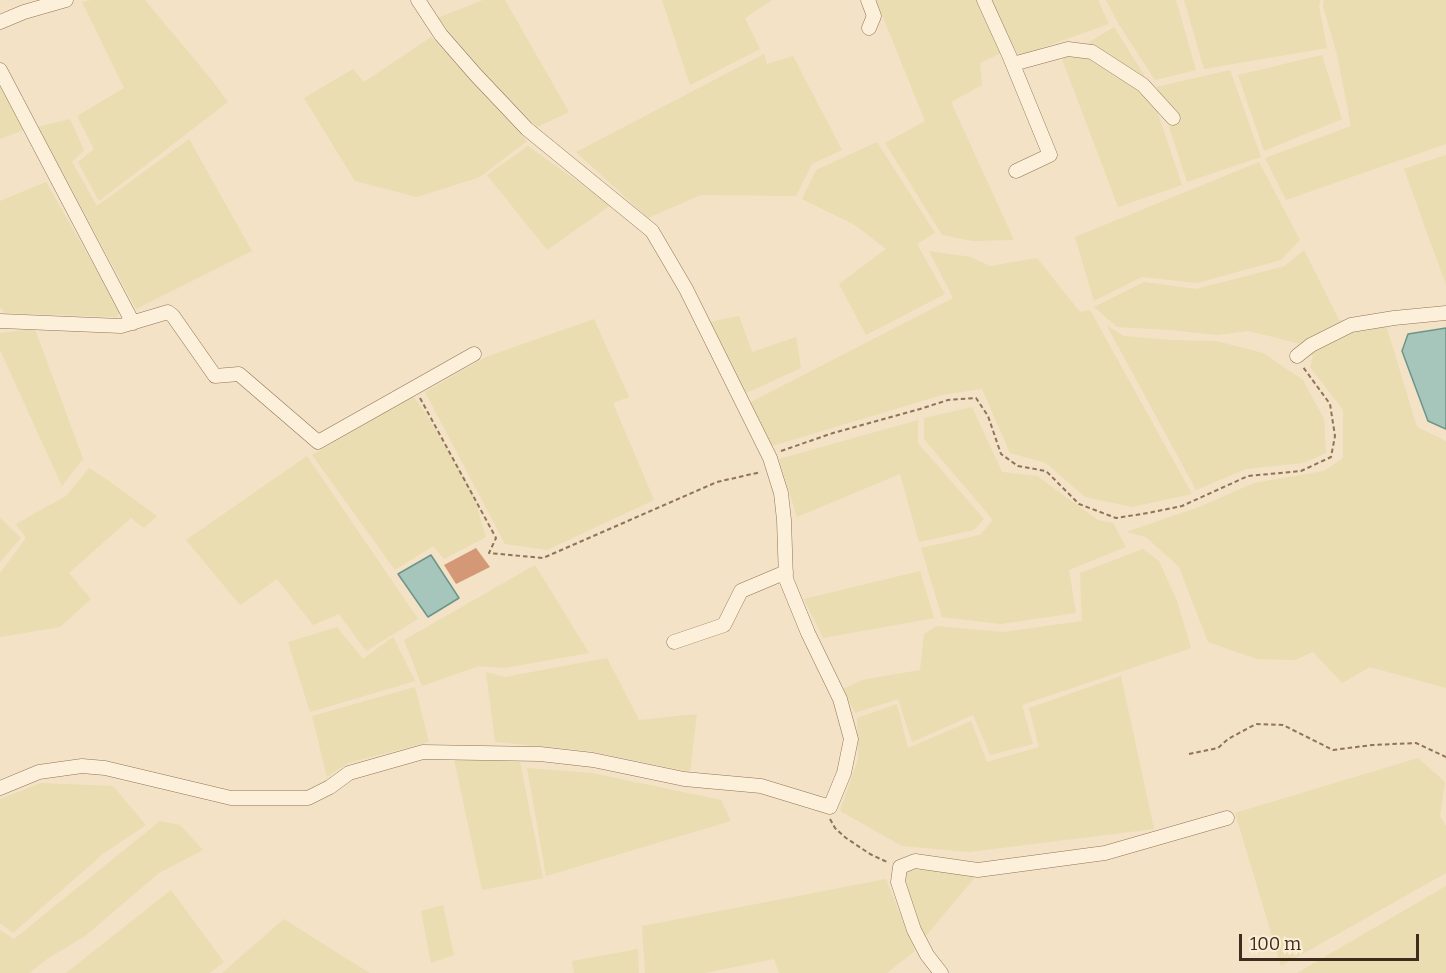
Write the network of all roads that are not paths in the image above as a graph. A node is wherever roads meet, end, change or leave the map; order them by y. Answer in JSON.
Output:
{"nodes":[{"id":1,"x":66,"y":0,"type":"edge"},
{"id":2,"x":418,"y":0,"type":"edge"},
{"id":3,"x":868,"y":0,"type":"edge"},
{"id":4,"x":984,"y":0,"type":"edge"},
{"id":5,"x":0,"y":22,"type":"edge"},
{"id":6,"x":869,"y":28,"type":"dead end"},
{"id":7,"x":1013,"y":64,"type":"junction"},
{"id":8,"x":0,"y":70,"type":"edge"},
{"id":9,"x":1173,"y":118,"type":"dead end"},
{"id":10,"x":1016,"y":171,"type":"dead end"},
{"id":11,"x":1446,"y":313,"type":"edge"},
{"id":12,"x":0,"y":321,"type":"edge"},
{"id":13,"x":133,"y":322,"type":"junction"},
{"id":14,"x":474,"y":354,"type":"dead end"},
{"id":15,"x":1297,"y":356,"type":"road end"},
{"id":16,"x":786,"y":572,"type":"junction"},
{"id":17,"x":674,"y":642,"type":"dead end"},
{"id":18,"x":0,"y":789,"type":"edge"},
{"id":19,"x":1227,"y":818,"type":"dead end"},
{"id":20,"x":941,"y":973,"type":"edge"}],
"edges":[{"from":1,"to":5,"type":"street"},
{"from":2,"to":16,"type":"street"},
{"from":3,"to":6,"type":"street"},
{"from":4,"to":7,"type":"street"},
{"from":7,"to":9,"type":"street"},
{"from":7,"to":10,"type":"street"},
{"from":8,"to":13,"type":"street"},
{"from":11,"to":15,"type":"street"},
{"from":12,"to":13,"type":"street"},
{"from":13,"to":14,"type":"street"},
{"from":16,"to":17,"type":"street"},
{"from":16,"to":18,"type":"street"},
{"from":19,"to":20,"type":"street"}]}
